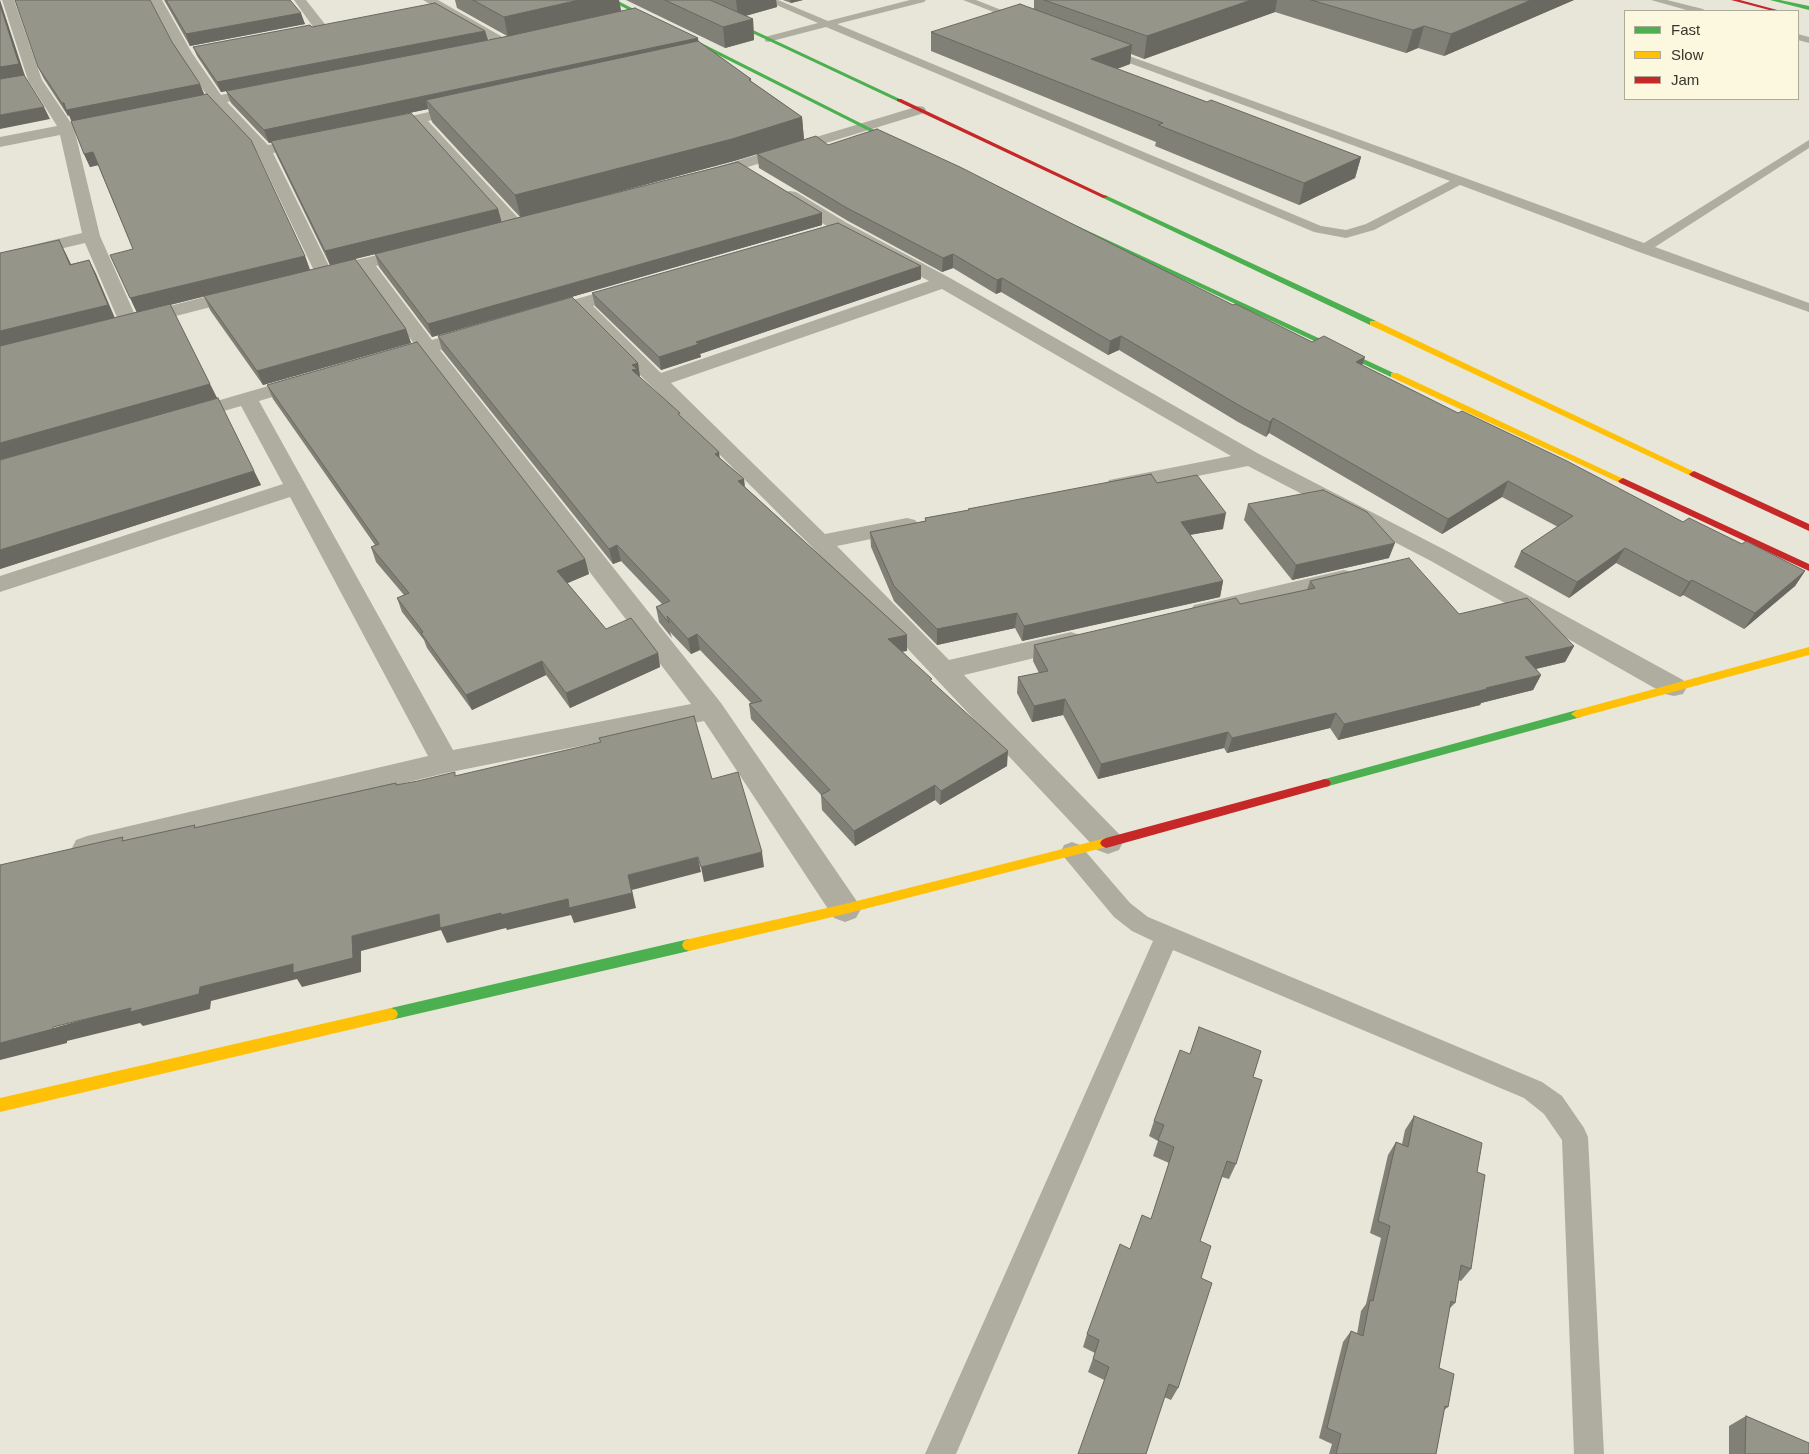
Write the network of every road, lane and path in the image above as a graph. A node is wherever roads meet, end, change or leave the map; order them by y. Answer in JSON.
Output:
{"nodes":[{"id":1,"x":8,"y":0,"type":"edge"},
{"id":2,"x":156,"y":0,"type":"edge"},
{"id":3,"x":300,"y":0,"type":"edge"},
{"id":4,"x":612,"y":0,"type":"edge"},
{"id":5,"x":685,"y":0,"type":"edge"},
{"id":6,"x":770,"y":0,"type":"edge"},
{"id":7,"x":921,"y":0,"type":"edge"},
{"id":8,"x":968,"y":0,"type":"edge"},
{"id":9,"x":1656,"y":0,"type":"edge"},
{"id":10,"x":1734,"y":0,"type":"edge"},
{"id":11,"x":1773,"y":0,"type":"edge"},
{"id":12,"x":433,"y":2,"type":"edge"},
{"id":13,"x":418,"y":8,"type":"edge"},
{"id":14,"x":1809,"y":8,"type":"edge"},
{"id":15,"x":1696,"y":10,"type":"edge"},
{"id":16,"x":1774,"y":10,"type":"edge"},
{"id":17,"x":639,"y":13,"type":"junction"},
{"id":18,"x":620,"y":17,"type":"edge"},
{"id":19,"x":828,"y":24,"type":"junction"},
{"id":20,"x":1033,"y":24,"type":"edge"},
{"id":21,"x":302,"y":31,"type":"edge"},
{"id":22,"x":768,"y":39,"type":"junction"},
{"id":23,"x":486,"y":46,"type":"edge"},
{"id":24,"x":1098,"y":48,"type":"edge"},
{"id":25,"x":718,"y":52,"type":"junction"},
{"id":26,"x":699,"y":56,"type":"edge"},
{"id":27,"x":35,"y":80,"type":"junction"},
{"id":28,"x":18,"y":83,"type":"edge"},
{"id":29,"x":284,"y":86,"type":"edge"},
{"id":30,"x":217,"y":100,"type":"junction"},
{"id":31,"x":476,"y":106,"type":"edge"},
{"id":32,"x":160,"y":110,"type":"edge"},
{"id":33,"x":919,"y":110,"type":"junction"},
{"id":34,"x":123,"y":118,"type":"edge"},
{"id":35,"x":418,"y":119,"type":"junction"},
{"id":36,"x":66,"y":128,"type":"junction"},
{"id":37,"x":864,"y":128,"type":"junction"},
{"id":38,"x":370,"y":129,"type":"edge"},
{"id":39,"x":322,"y":138,"type":"edge"},
{"id":40,"x":0,"y":142,"type":"edge"},
{"id":41,"x":1809,"y":143,"type":"edge"},
{"id":42,"x":909,"y":149,"type":"edge"},
{"id":43,"x":264,"y":150,"type":"junction"},
{"id":44,"x":758,"y":176,"type":"junction"},
{"id":45,"x":694,"y":178,"type":"edge"},
{"id":46,"x":1458,"y":181,"type":"junction"},
{"id":47,"x":535,"y":221,"type":"edge"},
{"id":48,"x":1062,"y":221,"type":"edge"},
{"id":49,"x":516,"y":226,"type":"junction"},
{"id":50,"x":841,"y":227,"type":"junction"},
{"id":51,"x":498,"y":231,"type":"edge"},
{"id":52,"x":91,"y":236,"type":"junction"},
{"id":53,"x":813,"y":236,"type":"edge"},
{"id":54,"x":432,"y":247,"type":"edge"},
{"id":55,"x":1644,"y":249,"type":"junction"},
{"id":56,"x":0,"y":258,"type":"edge"},
{"id":57,"x":365,"y":264,"type":"junction"},
{"id":58,"x":323,"y":273,"type":"junction"},
{"id":59,"x":303,"y":278,"type":"edge"},
{"id":60,"x":944,"y":282,"type":"junction"},
{"id":61,"x":645,"y":285,"type":"edge"},
{"id":62,"x":255,"y":290,"type":"edge"},
{"id":63,"x":580,"y":304,"type":"junction"},
{"id":64,"x":1809,"y":308,"type":"edge"},
{"id":65,"x":522,"y":320,"type":"edge"},
{"id":66,"x":129,"y":322,"type":"junction"},
{"id":67,"x":111,"y":327,"type":"edge"},
{"id":68,"x":494,"y":328,"type":"edge"},
{"id":69,"x":427,"y":347,"type":"junction"},
{"id":70,"x":370,"y":363,"type":"edge"},
{"id":71,"x":323,"y":377,"type":"edge"},
{"id":72,"x":657,"y":381,"type":"junction"},
{"id":73,"x":247,"y":398,"type":"junction"},
{"id":74,"x":171,"y":420,"type":"edge"},
{"id":75,"x":1251,"y":460,"type":"junction"},
{"id":76,"x":295,"y":488,"type":"junction"},
{"id":77,"x":1094,"y":490,"type":"edge"},
{"id":78,"x":928,"y":521,"type":"edge"},
{"id":79,"x":1809,"y":528,"type":"edge"},
{"id":80,"x":820,"y":542,"type":"junction"},
{"id":81,"x":1439,"y":556,"type":"junction"},
{"id":82,"x":1410,"y":563,"type":"edge"},
{"id":83,"x":1809,"y":568,"type":"edge"},
{"id":84,"x":1371,"y":572,"type":"edge"},
{"id":85,"x":0,"y":584,"type":"edge"},
{"id":86,"x":1176,"y":617,"type":"edge"},
{"id":87,"x":1089,"y":637,"type":"edge"},
{"id":88,"x":1809,"y":652,"type":"edge"},
{"id":89,"x":943,"y":671,"type":"junction"},
{"id":90,"x":1674,"y":687,"type":"junction"},
{"id":91,"x":711,"y":710,"type":"junction"},
{"id":92,"x":446,"y":762,"type":"junction"},
{"id":93,"x":1108,"y":842,"type":"junction"},
{"id":94,"x":1072,"y":851,"type":"junction"},
{"id":95,"x":58,"y":855,"type":"edge"},
{"id":96,"x":845,"y":909,"type":"junction"},
{"id":97,"x":1167,"y":938,"type":"junction"},
{"id":98,"x":0,"y":1104,"type":"edge"},
{"id":99,"x":940,"y":1454,"type":"edge"},
{"id":100,"x":1589,"y":1454,"type":"edge"}],
"edges":[{"from":1,"to":27,"type":"street"},
{"from":2,"to":30,"type":"street"},
{"from":3,"to":21,"type":"street"},
{"from":4,"to":17,"type":"street"},
{"from":5,"to":22,"type":"street"},
{"from":6,"to":19,"type":"lane"},
{"from":7,"to":19,"type":"lane"},
{"from":8,"to":20,"type":"lane"},
{"from":9,"to":15,"type":"lane"},
{"from":10,"to":16,"type":"street"},
{"from":11,"to":14,"type":"street"},
{"from":12,"to":13,"type":"street"},
{"from":12,"to":23,"type":"street"},
{"from":17,"to":18,"type":"street"},
{"from":17,"to":25,"type":"street"},
{"from":19,"to":22,"type":"lane"},
{"from":19,"to":46,"type":"lane"},
{"from":22,"to":33,"type":"street"},
{"from":24,"to":46,"type":"lane"},
{"from":25,"to":26,"type":"street"},
{"from":25,"to":37,"type":"street"},
{"from":27,"to":28,"type":"street"},
{"from":27,"to":36,"type":"street"},
{"from":29,"to":30,"type":"street"},
{"from":30,"to":32,"type":"street"},
{"from":30,"to":43,"type":"street"},
{"from":31,"to":35,"type":"street"},
{"from":33,"to":37,"type":"street"},
{"from":33,"to":79,"type":"street"},
{"from":34,"to":36,"type":"street"},
{"from":35,"to":38,"type":"street"},
{"from":35,"to":49,"type":"street"},
{"from":36,"to":40,"type":"street"},
{"from":36,"to":52,"type":"street"},
{"from":37,"to":42,"type":"street"},
{"from":37,"to":44,"type":"street"},
{"from":39,"to":43,"type":"street"},
{"from":41,"to":55,"type":"lane"},
{"from":43,"to":58,"type":"street"},
{"from":44,"to":45,"type":"street"},
{"from":44,"to":50,"type":"street"},
{"from":46,"to":55,"type":"lane"},
{"from":47,"to":49,"type":"street"},
{"from":48,"to":83,"type":"street"},
{"from":49,"to":51,"type":"street"},
{"from":50,"to":53,"type":"street"},
{"from":50,"to":60,"type":"street"},
{"from":52,"to":56,"type":"street"},
{"from":52,"to":66,"type":"street"},
{"from":54,"to":57,"type":"street"},
{"from":55,"to":64,"type":"lane"},
{"from":57,"to":58,"type":"street"},
{"from":57,"to":69,"type":"street"},
{"from":58,"to":59,"type":"street"},
{"from":60,"to":72,"type":"street"},
{"from":60,"to":75,"type":"street"},
{"from":61,"to":63,"type":"street"},
{"from":62,"to":66,"type":"street"},
{"from":63,"to":65,"type":"street"},
{"from":63,"to":72,"type":"street"},
{"from":66,"to":67,"type":"street"},
{"from":68,"to":69,"type":"street"},
{"from":69,"to":70,"type":"street"},
{"from":69,"to":91,"type":"street"},
{"from":71,"to":73,"type":"street"},
{"from":72,"to":80,"type":"street"},
{"from":73,"to":74,"type":"street"},
{"from":73,"to":76,"type":"street"},
{"from":75,"to":77,"type":"street"},
{"from":75,"to":81,"type":"street"},
{"from":76,"to":85,"type":"street"},
{"from":76,"to":92,"type":"street"},
{"from":78,"to":80,"type":"street"},
{"from":80,"to":89,"type":"street"},
{"from":81,"to":82,"type":"street"},
{"from":81,"to":90,"type":"street"},
{"from":84,"to":86,"type":"street"},
{"from":87,"to":89,"type":"street"},
{"from":88,"to":90,"type":"street"},
{"from":89,"to":93,"type":"street"},
{"from":90,"to":93,"type":"street"},
{"from":91,"to":92,"type":"street"},
{"from":91,"to":96,"type":"street"},
{"from":92,"to":95,"type":"street"},
{"from":93,"to":94,"type":"street"},
{"from":94,"to":96,"type":"street"},
{"from":94,"to":97,"type":"lane"},
{"from":96,"to":98,"type":"street"},
{"from":97,"to":99,"type":"lane"},
{"from":97,"to":100,"type":"lane"}]}
